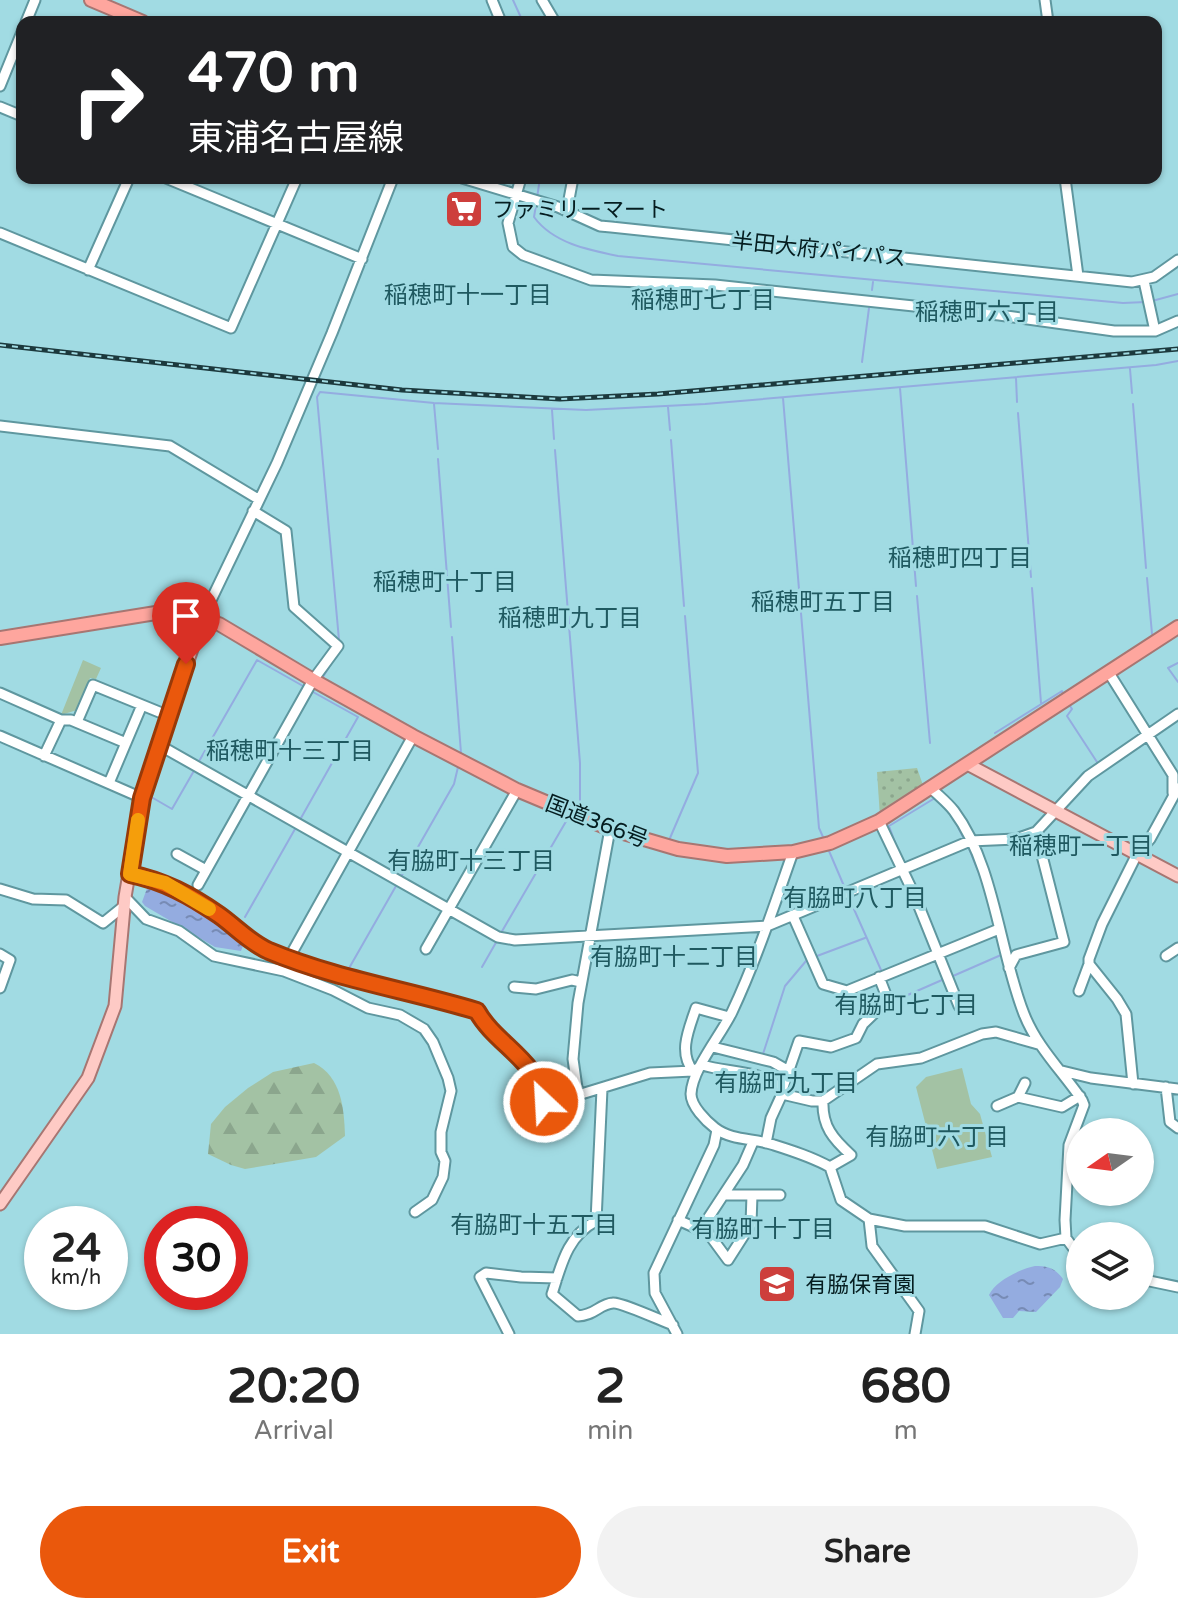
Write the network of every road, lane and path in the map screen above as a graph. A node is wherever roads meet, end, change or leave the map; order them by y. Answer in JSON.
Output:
{"nodes":[{"id":1,"x":91,"y":0,"type":"edge"},
{"id":2,"x":129,"y":16,"type":"edge"},
{"id":3,"x":16,"y":47,"type":"edge"},
{"id":4,"x":0,"y":86,"type":"edge"},
{"id":5,"x":126,"y":184,"type":"edge"},
{"id":6,"x":181,"y":184,"type":"edge"},
{"id":7,"x":294,"y":184,"type":"edge"},
{"id":8,"x":391,"y":184,"type":"edge"},
{"id":9,"x":479,"y":184,"type":"edge"},
{"id":10,"x":520,"y":184,"type":"edge"},
{"id":11,"x":571,"y":184,"type":"edge"},
{"id":12,"x":1066,"y":184,"type":"edge"},
{"id":13,"x":518,"y":194,"type":"junction"},
{"id":14,"x":562,"y":209,"type":"junction"},
{"id":15,"x":277,"y":223,"type":"junction"},
{"id":16,"x":0,"y":233,"type":"edge"},
{"id":17,"x":362,"y":259,"type":"junction"},
{"id":18,"x":1178,"y":260,"type":"edge"},
{"id":19,"x":88,"y":270,"type":"junction"},
{"id":20,"x":1078,"y":276,"type":"junction"},
{"id":21,"x":1145,"y":284,"type":"junction"},
{"id":22,"x":1178,"y":321,"type":"edge"},
{"id":23,"x":1155,"y":331,"type":"junction"},
{"id":24,"x":0,"y":426,"type":"edge"},
{"id":25,"x":258,"y":499,"type":"junction"},
{"id":26,"x":253,"y":511,"type":"junction"},
{"id":27,"x":202,"y":619,"type":"junction"},
{"id":28,"x":1178,"y":627,"type":"edge"},
{"id":29,"x":0,"y":638,"type":"edge"},
{"id":30,"x":1109,"y":673,"type":"junction"},
{"id":31,"x":313,"y":680,"type":"junction"},
{"id":32,"x":0,"y":693,"type":"edge"},
{"id":33,"x":142,"y":705,"type":"junction"},
{"id":34,"x":1178,"y":714,"type":"edge"},
{"id":35,"x":169,"y":716,"type":"junction"},
{"id":36,"x":61,"y":720,"type":"junction"},
{"id":37,"x":77,"y":722,"type":"junction"},
{"id":38,"x":1146,"y":734,"type":"junction"},
{"id":39,"x":0,"y":736,"type":"edge"},
{"id":40,"x":413,"y":736,"type":"junction"},
{"id":41,"x":126,"y":743,"type":"junction"},
{"id":42,"x":159,"y":745,"type":"junction"},
{"id":43,"x":44,"y":756,"type":"junction"},
{"id":44,"x":969,"y":765,"type":"junction"},
{"id":45,"x":109,"y":783,"type":"junction"},
{"id":46,"x":932,"y":789,"type":"junction"},
{"id":47,"x":517,"y":790,"type":"junction"},
{"id":48,"x":1176,"y":792,"type":"edge"},
{"id":49,"x":249,"y":795,"type":"junction"},
{"id":50,"x":142,"y":798,"type":"junction"},
{"id":51,"x":1054,"y":810,"type":"junction"},
{"id":52,"x":879,"y":821,"type":"junction"},
{"id":53,"x":610,"y":829,"type":"junction"},
{"id":54,"x":1036,"y":832,"type":"junction"},
{"id":55,"x":967,"y":842,"type":"junction"},
{"id":56,"x":793,"y":852,"type":"junction"},
{"id":57,"x":350,"y":853,"type":"junction"},
{"id":58,"x":177,"y":854,"type":"dead end"},
{"id":59,"x":1137,"y":854,"type":"junction"},
{"id":60,"x":902,"y":869,"type":"junction"},
{"id":61,"x":206,"y":870,"type":"junction"},
{"id":62,"x":130,"y":874,"type":"junction"},
{"id":63,"x":1178,"y":876,"type":"edge"},
{"id":64,"x":198,"y":885,"type":"dead end"},
{"id":65,"x":0,"y":889,"type":"edge"},
{"id":66,"x":124,"y":902,"type":"junction"},
{"id":67,"x":449,"y":908,"type":"junction"},
{"id":68,"x":793,"y":916,"type":"junction"},
{"id":69,"x":767,"y":926,"type":"junction"},
{"id":70,"x":996,"y":930,"type":"junction"},
{"id":71,"x":592,"y":937,"type":"junction"},
{"id":72,"x":250,"y":941,"type":"junction"},
{"id":73,"x":1178,"y":948,"type":"edge"},
{"id":74,"x":426,"y":949,"type":"dead end"},
{"id":75,"x":937,"y":953,"type":"junction"},
{"id":76,"x":0,"y":954,"type":"edge"},
{"id":77,"x":1166,"y":956,"type":"dead end"},
{"id":78,"x":289,"y":958,"type":"junction"},
{"id":79,"x":242,"y":961,"type":"junction"},
{"id":80,"x":1089,"y":964,"type":"junction"},
{"id":81,"x":1009,"y":968,"type":"junction"},
{"id":82,"x":879,"y":977,"type":"junction"},
{"id":83,"x":581,"y":982,"type":"junction"},
{"id":84,"x":514,"y":987,"type":"dead end"},
{"id":85,"x":0,"y":988,"type":"edge"},
{"id":86,"x":1079,"y":991,"type":"dead end"},
{"id":87,"x":959,"y":1006,"type":"dead end"},
{"id":88,"x":729,"y":1017,"type":"junction"},
{"id":89,"x":1038,"y":1044,"type":"junction"},
{"id":90,"x":713,"y":1047,"type":"junction"},
{"id":91,"x":703,"y":1065,"type":"junction"},
{"id":92,"x":787,"y":1070,"type":"junction"},
{"id":93,"x":693,"y":1071,"type":"junction"},
{"id":94,"x":1062,"y":1071,"type":"junction"},
{"id":95,"x":1025,"y":1083,"type":"dead end"},
{"id":96,"x":1133,"y":1084,"type":"junction"},
{"id":97,"x":1166,"y":1087,"type":"junction"},
{"id":98,"x":602,"y":1089,"type":"junction"},
{"id":99,"x":1178,"y":1089,"type":"edge"},
{"id":100,"x":782,"y":1092,"type":"junction"},
{"id":101,"x":578,"y":1095,"type":"junction"},
{"id":102,"x":544,"y":1096,"type":"junction"},
{"id":103,"x":1080,"y":1096,"type":"junction"},
{"id":104,"x":1018,"y":1097,"type":"junction"},
{"id":105,"x":823,"y":1101,"type":"junction"},
{"id":106,"x":997,"y":1106,"type":"dead end"},
{"id":107,"x":552,"y":1123,"type":"dead end"},
{"id":108,"x":1178,"y":1128,"type":"edge"},
{"id":109,"x":717,"y":1130,"type":"junction"},
{"id":110,"x":753,"y":1142,"type":"junction"},
{"id":111,"x":766,"y":1143,"type":"junction"},
{"id":112,"x":830,"y":1167,"type":"junction"},
{"id":113,"x":724,"y":1195,"type":"junction"},
{"id":114,"x":752,"y":1195,"type":"junction"},
{"id":115,"x":780,"y":1195,"type":"dead end"},
{"id":116,"x":0,"y":1204,"type":"edge"},
{"id":117,"x":415,"y":1212,"type":"dead end"},
{"id":118,"x":869,"y":1219,"type":"junction"},
{"id":119,"x":678,"y":1220,"type":"junction"},
{"id":120,"x":1066,"y":1222,"type":"edge"},
{"id":121,"x":703,"y":1226,"type":"junction"},
{"id":122,"x":1066,"y":1238,"type":"edge"},
{"id":123,"x":557,"y":1278,"type":"junction"},
{"id":124,"x":1154,"y":1282,"type":"edge"},
{"id":125,"x":1178,"y":1287,"type":"edge"},
{"id":126,"x":675,"y":1330,"type":"edge"},
{"id":127,"x":509,"y":1334,"type":"edge"},
{"id":128,"x":915,"y":1334,"type":"edge"}],
"edges":[{"from":1,"to":2,"type":"highway"},
{"from":3,"to":4,"type":"street"},
{"from":5,"to":19,"type":"street"},
{"from":6,"to":15,"type":"street"},
{"from":7,"to":15,"type":"street"},
{"from":8,"to":17,"type":"street"},
{"from":9,"to":13,"type":"street","name":"半田大府パイパス"},
{"from":10,"to":13,"type":"street"},
{"from":11,"to":14,"type":"street"},
{"from":12,"to":20,"type":"street"},
{"from":13,"to":14,"type":"street","name":"半田大府パイパス"},
{"from":13,"to":23,"type":"street"},
{"from":14,"to":20,"type":"street","name":"半田大府パイパス"},
{"from":15,"to":17,"type":"street"},
{"from":15,"to":19,"type":"street"},
{"from":16,"to":19,"type":"street"},
{"from":17,"to":25,"type":"street"},
{"from":18,"to":21,"type":"street"},
{"from":20,"to":21,"type":"street","name":"半田大府パイパス"},
{"from":21,"to":23,"type":"street"},
{"from":22,"to":23,"type":"street"},
{"from":24,"to":25,"type":"street"},
{"from":25,"to":26,"type":"street"},
{"from":26,"to":27,"type":"street"},
{"from":26,"to":31,"type":"street"},
{"from":27,"to":29,"type":"highway","name":"国道366号"},
{"from":27,"to":31,"type":"highway","name":"国道366号"},
{"from":27,"to":35,"type":"main road"},
{"from":28,"to":30,"type":"highway","name":"国道366号"},
{"from":30,"to":38,"type":"street"},
{"from":30,"to":44,"type":"highway","name":"国道366号"},
{"from":31,"to":40,"type":"highway","name":"国道366号"},
{"from":31,"to":49,"type":"street"},
{"from":32,"to":36,"type":"street"},
{"from":33,"to":35,"type":"street"},
{"from":33,"to":37,"type":"street"},
{"from":33,"to":41,"type":"street"},
{"from":34,"to":38,"type":"street"},
{"from":35,"to":42,"type":"main road"},
{"from":36,"to":37,"type":"street"},
{"from":36,"to":43,"type":"street"},
{"from":37,"to":41,"type":"street"},
{"from":38,"to":48,"type":"street"},
{"from":38,"to":51,"type":"street"},
{"from":39,"to":43,"type":"street"},
{"from":40,"to":47,"type":"highway","name":"国道366号"},
{"from":40,"to":57,"type":"street"},
{"from":41,"to":45,"type":"street"},
{"from":42,"to":49,"type":"street"},
{"from":42,"to":50,"type":"main road"},
{"from":43,"to":45,"type":"street"},
{"from":44,"to":46,"type":"highway","name":"国道366号"},
{"from":44,"to":51,"type":"main road"},
{"from":45,"to":50,"type":"street"},
{"from":46,"to":52,"type":"highway","name":"国道366号"},
{"from":46,"to":55,"type":"street"},
{"from":47,"to":53,"type":"highway","name":"国道366号"},
{"from":47,"to":67,"type":"street"},
{"from":48,"to":59,"type":"street"},
{"from":49,"to":57,"type":"street"},
{"from":49,"to":61,"type":"street"},
{"from":50,"to":62,"type":"main road"},
{"from":51,"to":54,"type":"street"},
{"from":51,"to":59,"type":"main road"},
{"from":52,"to":56,"type":"highway","name":"国道366号"},
{"from":52,"to":60,"type":"street"},
{"from":53,"to":56,"type":"highway","name":"国道366号"},
{"from":53,"to":71,"type":"street"},
{"from":54,"to":55,"type":"street"},
{"from":54,"to":81,"type":"street"},
{"from":55,"to":60,"type":"street"},
{"from":55,"to":70,"type":"street"},
{"from":56,"to":69,"type":"street"},
{"from":57,"to":67,"type":"street"},
{"from":57,"to":78,"type":"street"},
{"from":58,"to":61,"type":"street"},
{"from":59,"to":63,"type":"main road"},
{"from":59,"to":80,"type":"street"},
{"from":60,"to":68,"type":"street"},
{"from":60,"to":75,"type":"street"},
{"from":61,"to":64,"type":"street"},
{"from":62,"to":66,"type":"main road"},
{"from":62,"to":72,"type":"street"},
{"from":65,"to":66,"type":"street"},
{"from":66,"to":79,"type":"street"},
{"from":66,"to":116,"type":"main road"},
{"from":67,"to":71,"type":"street"},
{"from":67,"to":74,"type":"street"},
{"from":68,"to":69,"type":"street"},
{"from":68,"to":82,"type":"street"},
{"from":69,"to":71,"type":"street"},
{"from":69,"to":88,"type":"street"},
{"from":70,"to":75,"type":"street"},
{"from":70,"to":81,"type":"street"},
{"from":71,"to":83,"type":"street"},
{"from":72,"to":78,"type":"street"},
{"from":72,"to":79,"type":"street"},
{"from":73,"to":77,"type":"street"},
{"from":75,"to":82,"type":"street"},
{"from":75,"to":87,"type":"street"},
{"from":76,"to":85,"type":"street"},
{"from":78,"to":102,"type":"street"},
{"from":79,"to":117,"type":"street"},
{"from":80,"to":86,"type":"street"},
{"from":80,"to":96,"type":"street"},
{"from":81,"to":89,"type":"street"},
{"from":82,"to":92,"type":"street"},
{"from":83,"to":84,"type":"street"},
{"from":83,"to":101,"type":"street"},
{"from":88,"to":90,"type":"street"},
{"from":88,"to":93,"type":"street"},
{"from":89,"to":94,"type":"street"},
{"from":89,"to":105,"type":"street"},
{"from":90,"to":91,"type":"street"},
{"from":90,"to":92,"type":"street"},
{"from":91,"to":93,"type":"street"},
{"from":91,"to":100,"type":"street"},
{"from":91,"to":109,"type":"street"},
{"from":92,"to":100,"type":"street"},
{"from":93,"to":98,"type":"street"},
{"from":94,"to":96,"type":"street"},
{"from":94,"to":103,"type":"street"},
{"from":95,"to":104,"type":"street"},
{"from":96,"to":97,"type":"street"},
{"from":97,"to":99,"type":"street"},
{"from":97,"to":108,"type":"street"},
{"from":98,"to":101,"type":"street"},
{"from":98,"to":123,"type":"street"},
{"from":100,"to":105,"type":"street"},
{"from":100,"to":111,"type":"street"},
{"from":101,"to":102,"type":"street"},
{"from":102,"to":107,"type":"street"},
{"from":103,"to":104,"type":"street"},
{"from":103,"to":120,"type":"street"},
{"from":104,"to":106,"type":"street"},
{"from":105,"to":112,"type":"street"},
{"from":109,"to":110,"type":"street"},
{"from":109,"to":119,"type":"street"},
{"from":110,"to":111,"type":"street"},
{"from":110,"to":113,"type":"street"},
{"from":111,"to":112,"type":"street"},
{"from":112,"to":118,"type":"street"},
{"from":113,"to":114,"type":"street"},
{"from":113,"to":121,"type":"street"},
{"from":114,"to":115,"type":"street"},
{"from":114,"to":121,"type":"street"},
{"from":118,"to":122,"type":"street"},
{"from":118,"to":128,"type":"street"},
{"from":119,"to":121,"type":"street"},
{"from":119,"to":126,"type":"street"},
{"from":123,"to":126,"type":"street"},
{"from":123,"to":127,"type":"street"},
{"from":124,"to":125,"type":"street"}]}
